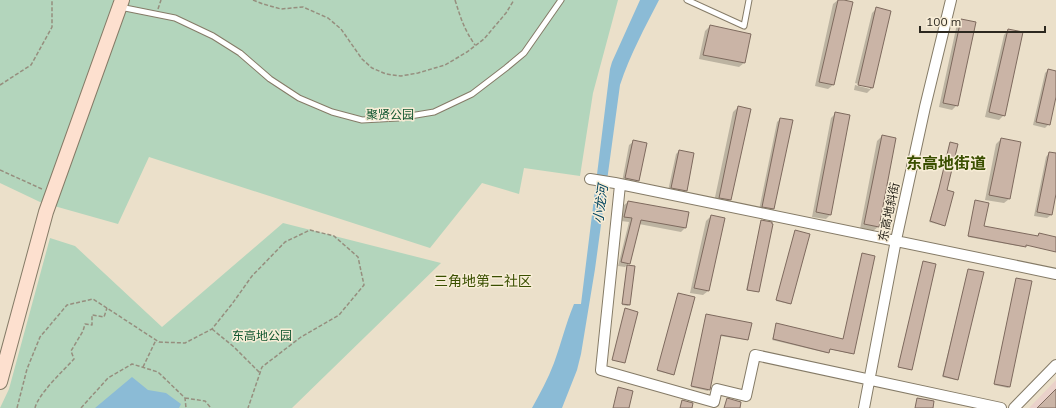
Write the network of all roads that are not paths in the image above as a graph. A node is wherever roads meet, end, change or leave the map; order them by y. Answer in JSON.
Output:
{"nodes":[{"id":1,"x":561,"y":0,"type":"edge"},
{"id":2,"x":687,"y":0,"type":"edge"},
{"id":3,"x":749,"y":0,"type":"edge"},
{"id":4,"x":951,"y":0,"type":"edge"},
{"id":5,"x":121,"y":3,"type":"edge"},
{"id":6,"x":590,"y":180,"type":"dead end"},
{"id":7,"x":618,"y":184,"type":"junction"},
{"id":8,"x":896,"y":240,"type":"junction"},
{"id":9,"x":1056,"y":274,"type":"edge"},
{"id":10,"x":1056,"y":365,"type":"edge"},
{"id":11,"x":869,"y":379,"type":"junction"},
{"id":12,"x":0,"y":382,"type":"edge"},
{"id":13,"x":864,"y":408,"type":"edge"},
{"id":14,"x":1000,"y":408,"type":"edge"},
{"id":15,"x":1014,"y":408,"type":"edge"}],
"edges":[{"from":1,"to":5,"type":"lane"},
{"from":2,"to":3,"type":"lane"},
{"from":4,"to":8,"type":"street","name":"东高地斜街"},
{"from":5,"to":12,"type":"street"},
{"from":6,"to":7,"type":"street"},
{"from":7,"to":8,"type":"street"},
{"from":7,"to":11,"type":"street"},
{"from":8,"to":9,"type":"street"},
{"from":8,"to":11,"type":"street","name":"东高地斜街"},
{"from":10,"to":15,"type":"street"},
{"from":11,"to":13,"type":"street","name":"东高地斜街"},
{"from":11,"to":14,"type":"street"}]}
